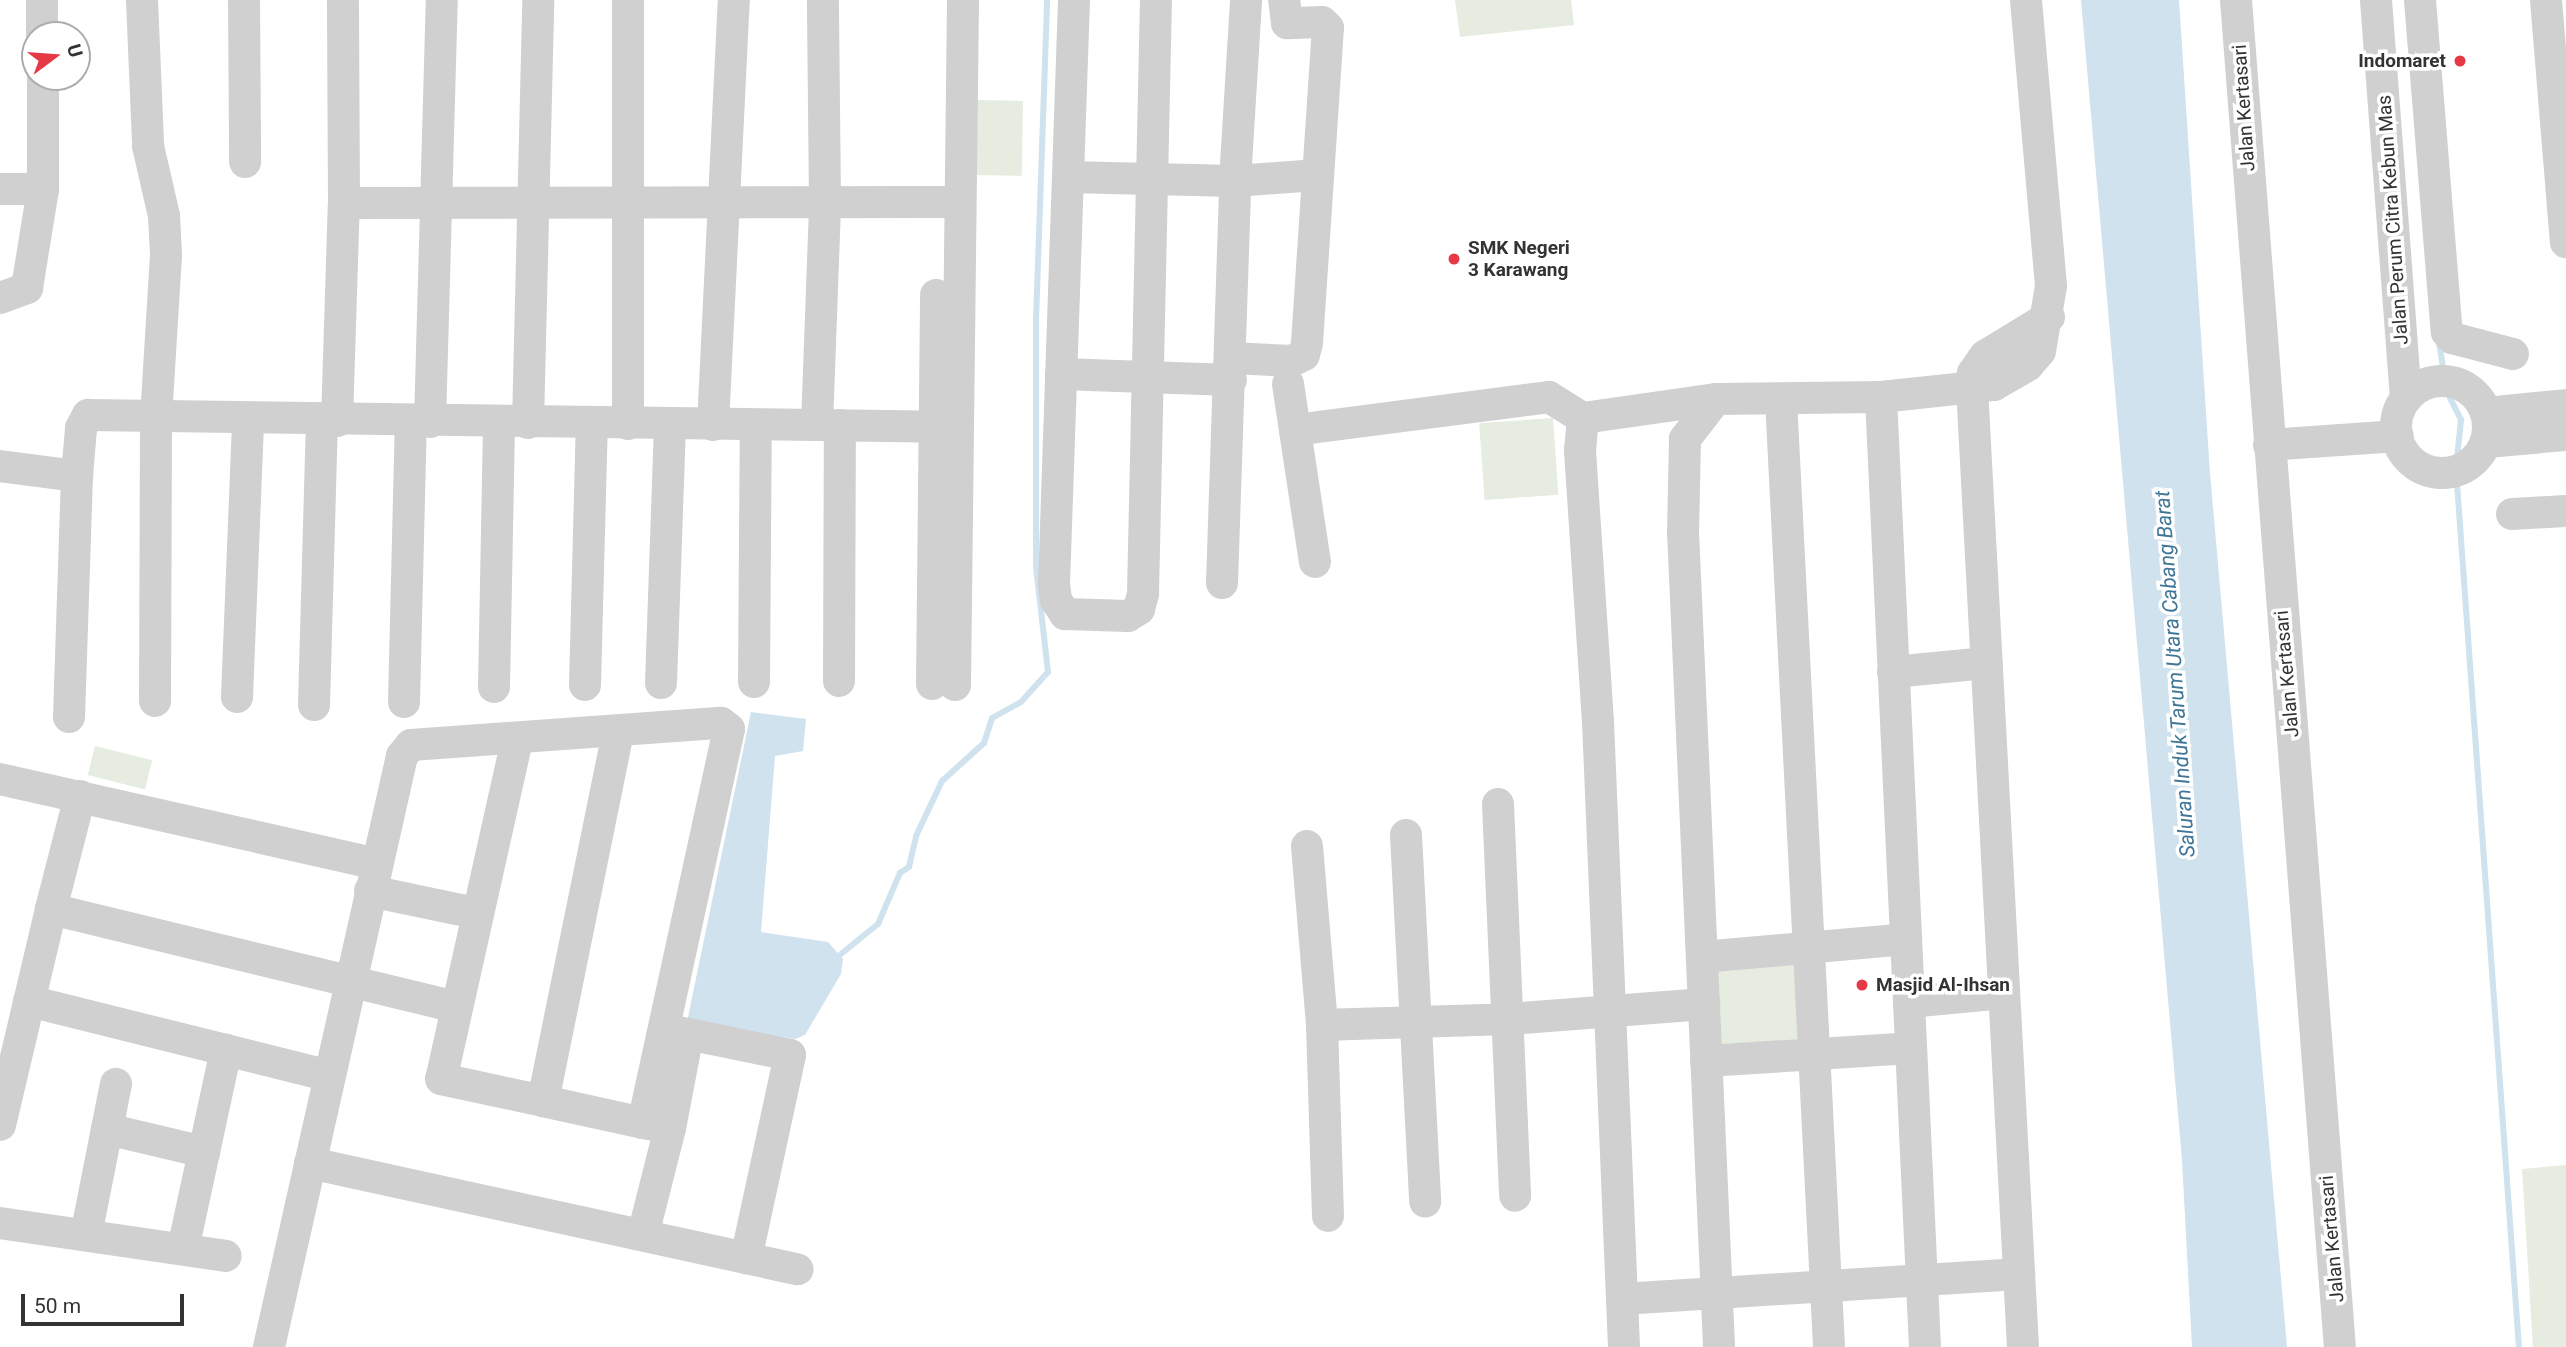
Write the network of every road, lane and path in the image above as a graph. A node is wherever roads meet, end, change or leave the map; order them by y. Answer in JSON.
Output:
{"nodes":[{"id":1,"x":42,"y":0,"type":"edge"},
{"id":2,"x":142,"y":0,"type":"edge"},
{"id":3,"x":244,"y":0,"type":"edge"},
{"id":4,"x":342,"y":0,"type":"edge"},
{"id":5,"x":442,"y":0,"type":"edge"},
{"id":6,"x":538,"y":0,"type":"edge"},
{"id":7,"x":628,"y":0,"type":"edge"},
{"id":8,"x":734,"y":0,"type":"edge"},
{"id":9,"x":823,"y":0,"type":"edge"},
{"id":10,"x":943,"y":0,"type":"edge"},
{"id":11,"x":963,"y":0,"type":"edge"},
{"id":12,"x":1074,"y":0,"type":"edge"},
{"id":13,"x":1156,"y":0,"type":"edge"},
{"id":14,"x":1246,"y":0,"type":"edge"},
{"id":15,"x":1284,"y":0,"type":"edge"},
{"id":16,"x":2026,"y":0,"type":"edge"},
{"id":17,"x":2236,"y":0,"type":"edge"},
{"id":18,"x":2376,"y":0,"type":"edge"},
{"id":19,"x":2420,"y":0,"type":"edge"},
{"id":20,"x":2546,"y":0,"type":"edge"},
{"id":21,"x":42,"y":21,"type":"edge"},
{"id":22,"x":2427,"y":90,"type":"junction"},
{"id":23,"x":43,"y":91,"type":"edge"},
{"id":24,"x":2384,"y":96,"type":"junction"},
{"id":25,"x":245,"y":162,"type":"dead end"},
{"id":26,"x":1317,"y":175,"type":"junction"},
{"id":27,"x":1068,"y":177,"type":"junction"},
{"id":28,"x":1151,"y":180,"type":"junction"},
{"id":29,"x":1235,"y":181,"type":"junction"},
{"id":30,"x":0,"y":189,"type":"edge"},
{"id":31,"x":43,"y":189,"type":"junction"},
{"id":32,"x":631,"y":202,"type":"junction"},
{"id":33,"x":727,"y":202,"type":"junction"},
{"id":34,"x":825,"y":202,"type":"junction"},
{"id":35,"x":344,"y":203,"type":"junction"},
{"id":36,"x":438,"y":203,"type":"junction"},
{"id":37,"x":535,"y":203,"type":"junction"},
{"id":38,"x":948,"y":203,"type":"junction"},
{"id":39,"x":2566,"y":242,"type":"edge"},
{"id":40,"x":2442,"y":262,"type":"junction"},
{"id":41,"x":2398,"y":267,"type":"junction"},
{"id":42,"x":0,"y":298,"type":"edge"},
{"id":43,"x":2513,"y":354,"type":"dead end"},
{"id":44,"x":1231,"y":369,"type":"junction"},
{"id":45,"x":1061,"y":374,"type":"junction"},
{"id":46,"x":1147,"y":375,"type":"junction"},
{"id":47,"x":1288,"y":384,"type":"dead end"},
{"id":48,"x":1972,"y":387,"type":"junction"},
{"id":49,"x":1881,"y":397,"type":"junction"},
{"id":50,"x":1716,"y":399,"type":"junction"},
{"id":51,"x":1781,"y":399,"type":"junction"},
{"id":52,"x":2406,"y":399,"type":"junction"},
{"id":53,"x":2566,"y":405,"type":"edge"},
{"id":54,"x":1584,"y":418,"type":"junction"},
{"id":55,"x":156,"y":420,"type":"junction"},
{"id":56,"x":248,"y":421,"type":"junction"},
{"id":57,"x":330,"y":421,"type":"junction"},
{"id":58,"x":420,"y":422,"type":"junction"},
{"id":59,"x":513,"y":423,"type":"junction"},
{"id":60,"x":592,"y":423,"type":"junction"},
{"id":61,"x":628,"y":424,"type":"junction"},
{"id":62,"x":670,"y":424,"type":"junction"},
{"id":63,"x":713,"y":425,"type":"junction"},
{"id":64,"x":756,"y":425,"type":"junction"},
{"id":65,"x":829,"y":425,"type":"junction"},
{"id":66,"x":946,"y":427,"type":"junction"},
{"id":67,"x":2487,"y":427,"type":"junction"},
{"id":68,"x":1295,"y":430,"type":"junction"},
{"id":69,"x":2566,"y":435,"type":"edge"},
{"id":70,"x":2398,"y":436,"type":"junction"},
{"id":71,"x":2269,"y":445,"type":"junction"},
{"id":72,"x":0,"y":466,"type":"edge"},
{"id":73,"x":77,"y":476,"type":"junction"},
{"id":74,"x":2566,"y":511,"type":"edge"},
{"id":75,"x":2512,"y":514,"type":"dead end"},
{"id":76,"x":1315,"y":562,"type":"dead end"},
{"id":77,"x":1222,"y":583,"type":"dead end"},
{"id":78,"x":1987,"y":663,"type":"junction"},
{"id":79,"x":1893,"y":671,"type":"junction"},
{"id":80,"x":754,"y":681,"type":"dead end"},
{"id":81,"x":839,"y":681,"type":"dead end"},
{"id":82,"x":662,"y":683,"type":"dead end"},
{"id":83,"x":585,"y":685,"type":"dead end"},
{"id":84,"x":943,"y":685,"type":"dead end"},
{"id":85,"x":495,"y":687,"type":"dead end"},
{"id":86,"x":237,"y":697,"type":"dead end"},
{"id":87,"x":155,"y":701,"type":"dead end"},
{"id":88,"x":404,"y":702,"type":"dead end"},
{"id":89,"x":314,"y":705,"type":"dead end"},
{"id":90,"x":69,"y":717,"type":"dead end"},
{"id":91,"x":618,"y":733,"type":"junction"},
{"id":92,"x":517,"y":740,"type":"junction"},
{"id":93,"x":0,"y":779,"type":"edge"},
{"id":94,"x":80,"y":796,"type":"junction"},
{"id":95,"x":1498,"y":804,"type":"dead end"},
{"id":96,"x":1406,"y":835,"type":"dead end"},
{"id":97,"x":1307,"y":846,"type":"dead end"},
{"id":98,"x":373,"y":877,"type":"junction"},
{"id":99,"x":51,"y":909,"type":"junction"},
{"id":100,"x":475,"y":913,"type":"junction"},
{"id":101,"x":1906,"y":939,"type":"junction"},
{"id":102,"x":1809,"y":948,"type":"junction"},
{"id":103,"x":1702,"y":957,"type":"junction"},
{"id":104,"x":349,"y":983,"type":"junction"},
{"id":105,"x":2004,"y":993,"type":"junction"},
{"id":106,"x":29,"y":1001,"type":"junction"},
{"id":107,"x":1909,"y":1002,"type":"junction"},
{"id":108,"x":1704,"y":1004,"type":"junction"},
{"id":109,"x":455,"y":1007,"type":"junction"},
{"id":110,"x":1611,"y":1013,"type":"junction"},
{"id":111,"x":1508,"y":1019,"type":"junction"},
{"id":112,"x":1414,"y":1022,"type":"junction"},
{"id":113,"x":1322,"y":1026,"type":"junction"},
{"id":114,"x":675,"y":1032,"type":"junction"},
{"id":115,"x":1911,"y":1048,"type":"junction"},
{"id":116,"x":226,"y":1050,"type":"junction"},
{"id":117,"x":1814,"y":1054,"type":"junction"},
{"id":118,"x":1706,"y":1061,"type":"junction"},
{"id":119,"x":329,"y":1076,"type":"junction"},
{"id":120,"x":116,"y":1084,"type":"dead end"},
{"id":121,"x":543,"y":1101,"type":"junction"},
{"id":122,"x":0,"y":1125,"type":"edge"},
{"id":123,"x":656,"y":1126,"type":"junction"},
{"id":124,"x":107,"y":1129,"type":"junction"},
{"id":125,"x":204,"y":1152,"type":"junction"},
{"id":126,"x":310,"y":1163,"type":"junction"},
{"id":127,"x":1515,"y":1196,"type":"dead end"},
{"id":128,"x":1425,"y":1202,"type":"dead end"},
{"id":129,"x":1328,"y":1216,"type":"dead end"},
{"id":130,"x":0,"y":1223,"type":"edge"},
{"id":131,"x":86,"y":1235,"type":"junction"},
{"id":132,"x":643,"y":1235,"type":"junction"},
{"id":133,"x":183,"y":1249,"type":"junction"},
{"id":134,"x":226,"y":1256,"type":"dead end"},
{"id":135,"x":746,"y":1258,"type":"junction"},
{"id":136,"x":798,"y":1269,"type":"dead end"},
{"id":137,"x":2019,"y":1274,"type":"junction"},
{"id":138,"x":1922,"y":1283,"type":"junction"},
{"id":139,"x":1826,"y":1289,"type":"junction"},
{"id":140,"x":1717,"y":1295,"type":"junction"},
{"id":141,"x":1622,"y":1299,"type":"junction"},
{"id":142,"x":270,"y":1347,"type":"edge"},
{"id":143,"x":1624,"y":1347,"type":"edge"},
{"id":144,"x":1719,"y":1347,"type":"edge"},
{"id":145,"x":1829,"y":1347,"type":"edge"},
{"id":146,"x":1925,"y":1347,"type":"edge"},
{"id":147,"x":2023,"y":1347,"type":"edge"},
{"id":148,"x":2340,"y":1347,"type":"edge"}],
"edges":[{"from":1,"to":21,"type":"street"},
{"from":2,"to":55,"type":"street"},
{"from":3,"to":25,"type":"street"},
{"from":4,"to":35,"type":"street"},
{"from":5,"to":36,"type":"street"},
{"from":6,"to":37,"type":"street"},
{"from":7,"to":32,"type":"street"},
{"from":8,"to":33,"type":"street"},
{"from":9,"to":34,"type":"street"},
{"from":10,"to":38,"type":"street"},
{"from":11,"to":38,"type":"street"},
{"from":12,"to":27,"type":"street"},
{"from":13,"to":28,"type":"street"},
{"from":14,"to":29,"type":"street"},
{"from":15,"to":26,"type":"street"},
{"from":16,"to":48,"type":"street"},
{"from":17,"to":71,"type":"street","name":"Jalan Kertasari"},
{"from":18,"to":24,"type":"street","name":"Jalan Perum Citra Kebun Mas"},
{"from":19,"to":22,"type":"street"},
{"from":20,"to":39,"type":"street"},
{"from":22,"to":24,"type":"street"},
{"from":22,"to":40,"type":"street"},
{"from":23,"to":31,"type":"street"},
{"from":24,"to":41,"type":"street","name":"Jalan Perum Citra Kebun Mas"},
{"from":26,"to":29,"type":"street"},
{"from":26,"to":44,"type":"street"},
{"from":27,"to":28,"type":"street"},
{"from":27,"to":45,"type":"street"},
{"from":28,"to":29,"type":"street"},
{"from":28,"to":46,"type":"street"},
{"from":29,"to":44,"type":"street"},
{"from":30,"to":31,"type":"street"},
{"from":31,"to":42,"type":"street"},
{"from":32,"to":33,"type":"street"},
{"from":32,"to":37,"type":"street"},
{"from":32,"to":61,"type":"street"},
{"from":33,"to":34,"type":"street"},
{"from":33,"to":63,"type":"street"},
{"from":34,"to":38,"type":"street"},
{"from":34,"to":65,"type":"street"},
{"from":35,"to":36,"type":"street"},
{"from":35,"to":57,"type":"street"},
{"from":36,"to":37,"type":"street"},
{"from":36,"to":58,"type":"street"},
{"from":37,"to":59,"type":"street"},
{"from":38,"to":66,"type":"street"},
{"from":40,"to":41,"type":"street"},
{"from":40,"to":43,"type":"street"},
{"from":41,"to":52,"type":"street","name":"Jalan Perum Citra Kebun Mas"},
{"from":44,"to":46,"type":"street"},
{"from":44,"to":77,"type":"street"},
{"from":45,"to":46,"type":"street"},
{"from":45,"to":46,"type":"street"},
{"from":47,"to":68,"type":"street"},
{"from":48,"to":49,"type":"street"},
{"from":48,"to":78,"type":"street"},
{"from":49,"to":51,"type":"street"},
{"from":49,"to":79,"type":"street"},
{"from":50,"to":51,"type":"street"},
{"from":50,"to":54,"type":"street"},
{"from":50,"to":103,"type":"street"},
{"from":51,"to":102,"type":"street"},
{"from":52,"to":67,"type":"street"},
{"from":52,"to":70,"type":"street"},
{"from":53,"to":67,"type":"street"},
{"from":54,"to":68,"type":"street"},
{"from":54,"to":110,"type":"street"},
{"from":55,"to":56,"type":"street"},
{"from":55,"to":73,"type":"street"},
{"from":55,"to":87,"type":"street"},
{"from":56,"to":57,"type":"street"},
{"from":56,"to":86,"type":"street"},
{"from":57,"to":58,"type":"street"},
{"from":57,"to":89,"type":"street"},
{"from":58,"to":59,"type":"street"},
{"from":58,"to":88,"type":"street"},
{"from":59,"to":60,"type":"street"},
{"from":59,"to":85,"type":"street"},
{"from":60,"to":61,"type":"street"},
{"from":60,"to":83,"type":"street"},
{"from":61,"to":62,"type":"street"},
{"from":62,"to":63,"type":"street"},
{"from":62,"to":82,"type":"street"},
{"from":63,"to":64,"type":"street"},
{"from":64,"to":65,"type":"street"},
{"from":64,"to":80,"type":"street"},
{"from":65,"to":66,"type":"street"},
{"from":65,"to":81,"type":"street"},
{"from":66,"to":84,"type":"street"},
{"from":67,"to":69,"type":"street"},
{"from":67,"to":70,"type":"street"},
{"from":68,"to":76,"type":"street"},
{"from":70,"to":71,"type":"street"},
{"from":71,"to":148,"type":"street","name":"Jalan Kertasari"},
{"from":72,"to":73,"type":"street"},
{"from":73,"to":90,"type":"street"},
{"from":74,"to":75,"type":"street"},
{"from":78,"to":79,"type":"street"},
{"from":78,"to":105,"type":"street"},
{"from":79,"to":101,"type":"street"},
{"from":91,"to":92,"type":"street"},
{"from":91,"to":114,"type":"street"},
{"from":91,"to":121,"type":"street"},
{"from":92,"to":98,"type":"street"},
{"from":92,"to":100,"type":"street"},
{"from":93,"to":94,"type":"street"},
{"from":94,"to":98,"type":"street"},
{"from":94,"to":99,"type":"street"},
{"from":95,"to":111,"type":"street"},
{"from":96,"to":112,"type":"street"},
{"from":97,"to":113,"type":"street"},
{"from":98,"to":100,"type":"street"},
{"from":98,"to":104,"type":"street"},
{"from":99,"to":104,"type":"street"},
{"from":99,"to":106,"type":"street"},
{"from":100,"to":109,"type":"street"},
{"from":101,"to":102,"type":"street"},
{"from":101,"to":107,"type":"street"},
{"from":102,"to":103,"type":"street"},
{"from":102,"to":117,"type":"street"},
{"from":103,"to":108,"type":"street"},
{"from":104,"to":109,"type":"street"},
{"from":104,"to":119,"type":"street"},
{"from":105,"to":107,"type":"street"},
{"from":105,"to":137,"type":"street"},
{"from":106,"to":116,"type":"street"},
{"from":106,"to":122,"type":"street"},
{"from":107,"to":115,"type":"street"},
{"from":108,"to":110,"type":"street"},
{"from":108,"to":118,"type":"street"},
{"from":109,"to":121,"type":"street"},
{"from":110,"to":111,"type":"street"},
{"from":110,"to":141,"type":"street"},
{"from":111,"to":112,"type":"street"},
{"from":111,"to":127,"type":"street"},
{"from":112,"to":113,"type":"street"},
{"from":112,"to":128,"type":"street"},
{"from":113,"to":129,"type":"street"},
{"from":114,"to":123,"type":"street"},
{"from":114,"to":135,"type":"street"},
{"from":115,"to":117,"type":"street"},
{"from":115,"to":138,"type":"street"},
{"from":116,"to":119,"type":"street"},
{"from":116,"to":125,"type":"street"},
{"from":117,"to":118,"type":"street"},
{"from":117,"to":139,"type":"street"},
{"from":118,"to":140,"type":"street"},
{"from":119,"to":126,"type":"street"},
{"from":120,"to":124,"type":"street"},
{"from":121,"to":123,"type":"street"},
{"from":123,"to":132,"type":"street"},
{"from":124,"to":125,"type":"street"},
{"from":124,"to":131,"type":"street"},
{"from":125,"to":133,"type":"street"},
{"from":126,"to":132,"type":"street"},
{"from":126,"to":142,"type":"street"},
{"from":130,"to":131,"type":"street"},
{"from":131,"to":133,"type":"street"},
{"from":132,"to":135,"type":"street"},
{"from":133,"to":134,"type":"street"},
{"from":135,"to":136,"type":"street"},
{"from":137,"to":138,"type":"street"},
{"from":137,"to":147,"type":"street"},
{"from":138,"to":139,"type":"street"},
{"from":138,"to":146,"type":"street"},
{"from":139,"to":140,"type":"street"},
{"from":139,"to":145,"type":"street"},
{"from":140,"to":141,"type":"street"},
{"from":140,"to":144,"type":"street"},
{"from":141,"to":143,"type":"street"}]}
